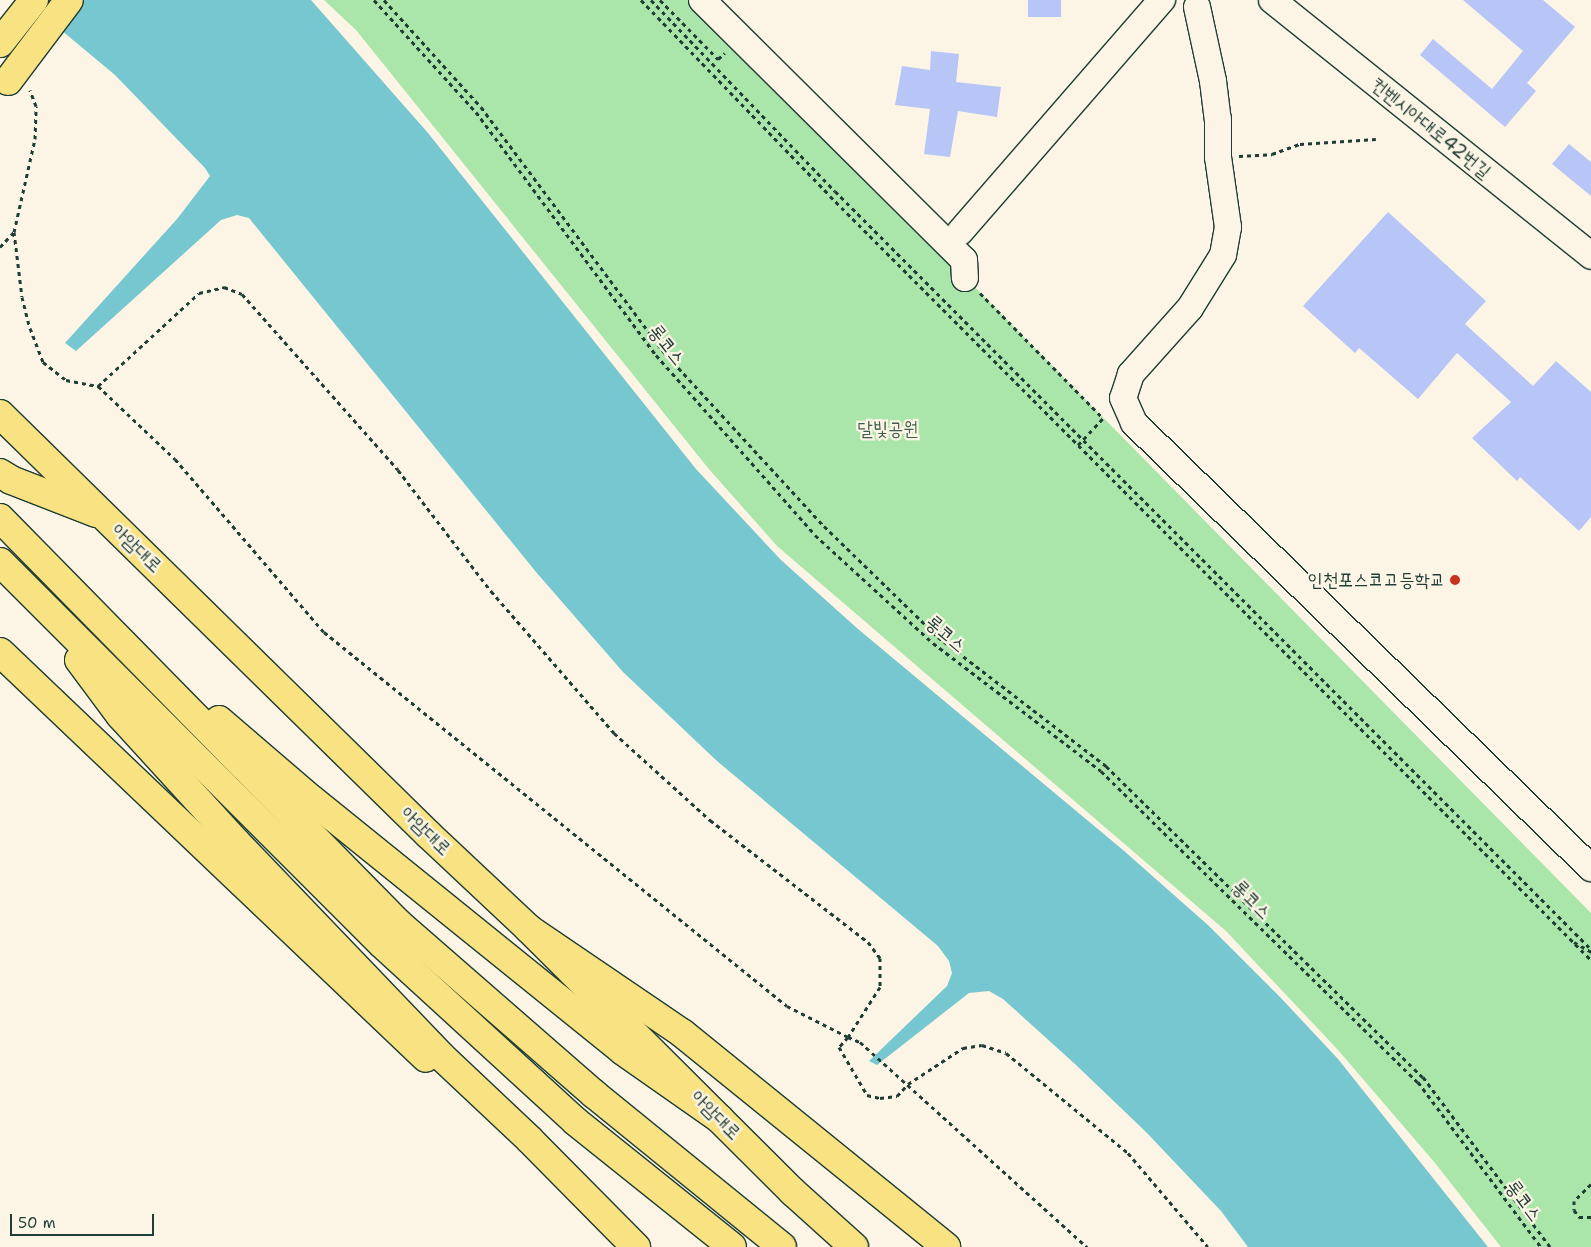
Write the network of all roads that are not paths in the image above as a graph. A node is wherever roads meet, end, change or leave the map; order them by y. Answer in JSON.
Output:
{"nodes":[{"id":1,"x":34,"y":0,"type":"edge"},
{"id":2,"x":69,"y":0,"type":"edge"},
{"id":3,"x":1162,"y":0,"type":"edge"},
{"id":4,"x":1272,"y":0,"type":"edge"},
{"id":5,"x":707,"y":2,"type":"edge"},
{"id":6,"x":1197,"y":7,"type":"dead end"},
{"id":7,"x":0,"y":43,"type":"edge"},
{"id":8,"x":12,"y":86,"type":"edge"},
{"id":9,"x":960,"y":232,"type":"dead end"},
{"id":10,"x":1591,"y":256,"type":"edge"},
{"id":11,"x":965,"y":278,"type":"road end"},
{"id":12,"x":0,"y":414,"type":"edge"},
{"id":13,"x":0,"y":425,"type":"edge"},
{"id":14,"x":24,"y":437,"type":"junction"},
{"id":15,"x":0,"y":473,"type":"edge"},
{"id":16,"x":104,"y":516,"type":"junction"},
{"id":17,"x":0,"y":518,"type":"edge"},
{"id":18,"x":0,"y":562,"type":"edge"},
{"id":19,"x":26,"y":588,"type":"junction"},
{"id":20,"x":87,"y":607,"type":"junction"},
{"id":21,"x":0,"y":652,"type":"edge"},
{"id":22,"x":1591,"y":868,"type":"edge"},
{"id":23,"x":529,"y":929,"type":"junction"},
{"id":24,"x":720,"y":1119,"type":"junction"},
{"id":25,"x":599,"y":1223,"type":"junction"},
{"id":26,"x":623,"y":1247,"type":"edge"},
{"id":27,"x":630,"y":1247,"type":"edge"},
{"id":28,"x":636,"y":1247,"type":"edge"},
{"id":29,"x":732,"y":1247,"type":"edge"},
{"id":30,"x":782,"y":1247,"type":"edge"},
{"id":31,"x":854,"y":1247,"type":"edge"},
{"id":32,"x":946,"y":1247,"type":"edge"}],
"edges":[{"from":1,"to":7,"type":"main road","bridge":true},
{"from":2,"to":8,"type":"main road","bridge":true},
{"from":3,"to":9,"type":"street"},
{"from":4,"to":10,"type":"street","name":"컨벤시아대로42번길"},
{"from":5,"to":11,"type":"street"},
{"from":6,"to":22,"type":"street"},
{"from":12,"to":14,"type":"main road","name":"아암대로"},
{"from":13,"to":14,"type":"main road"},
{"from":14,"to":16,"type":"main road","name":"아암대로"},
{"from":15,"to":16,"type":"main road"},
{"from":16,"to":23,"type":"main road","name":"아암대로"},
{"from":17,"to":20,"type":"main road"},
{"from":18,"to":19,"type":"main road"},
{"from":19,"to":28,"type":"main road"},
{"from":19,"to":29,"type":"main road"},
{"from":20,"to":24,"type":"main road"},
{"from":20,"to":30,"type":"main road"},
{"from":21,"to":25,"type":"main road"},
{"from":23,"to":24,"type":"main road","name":"아암대로"},
{"from":23,"to":32,"type":"main road"},
{"from":24,"to":31,"type":"main road","name":"아암대로"},
{"from":25,"to":26,"type":"main road"},
{"from":25,"to":27,"type":"main road"}]}
